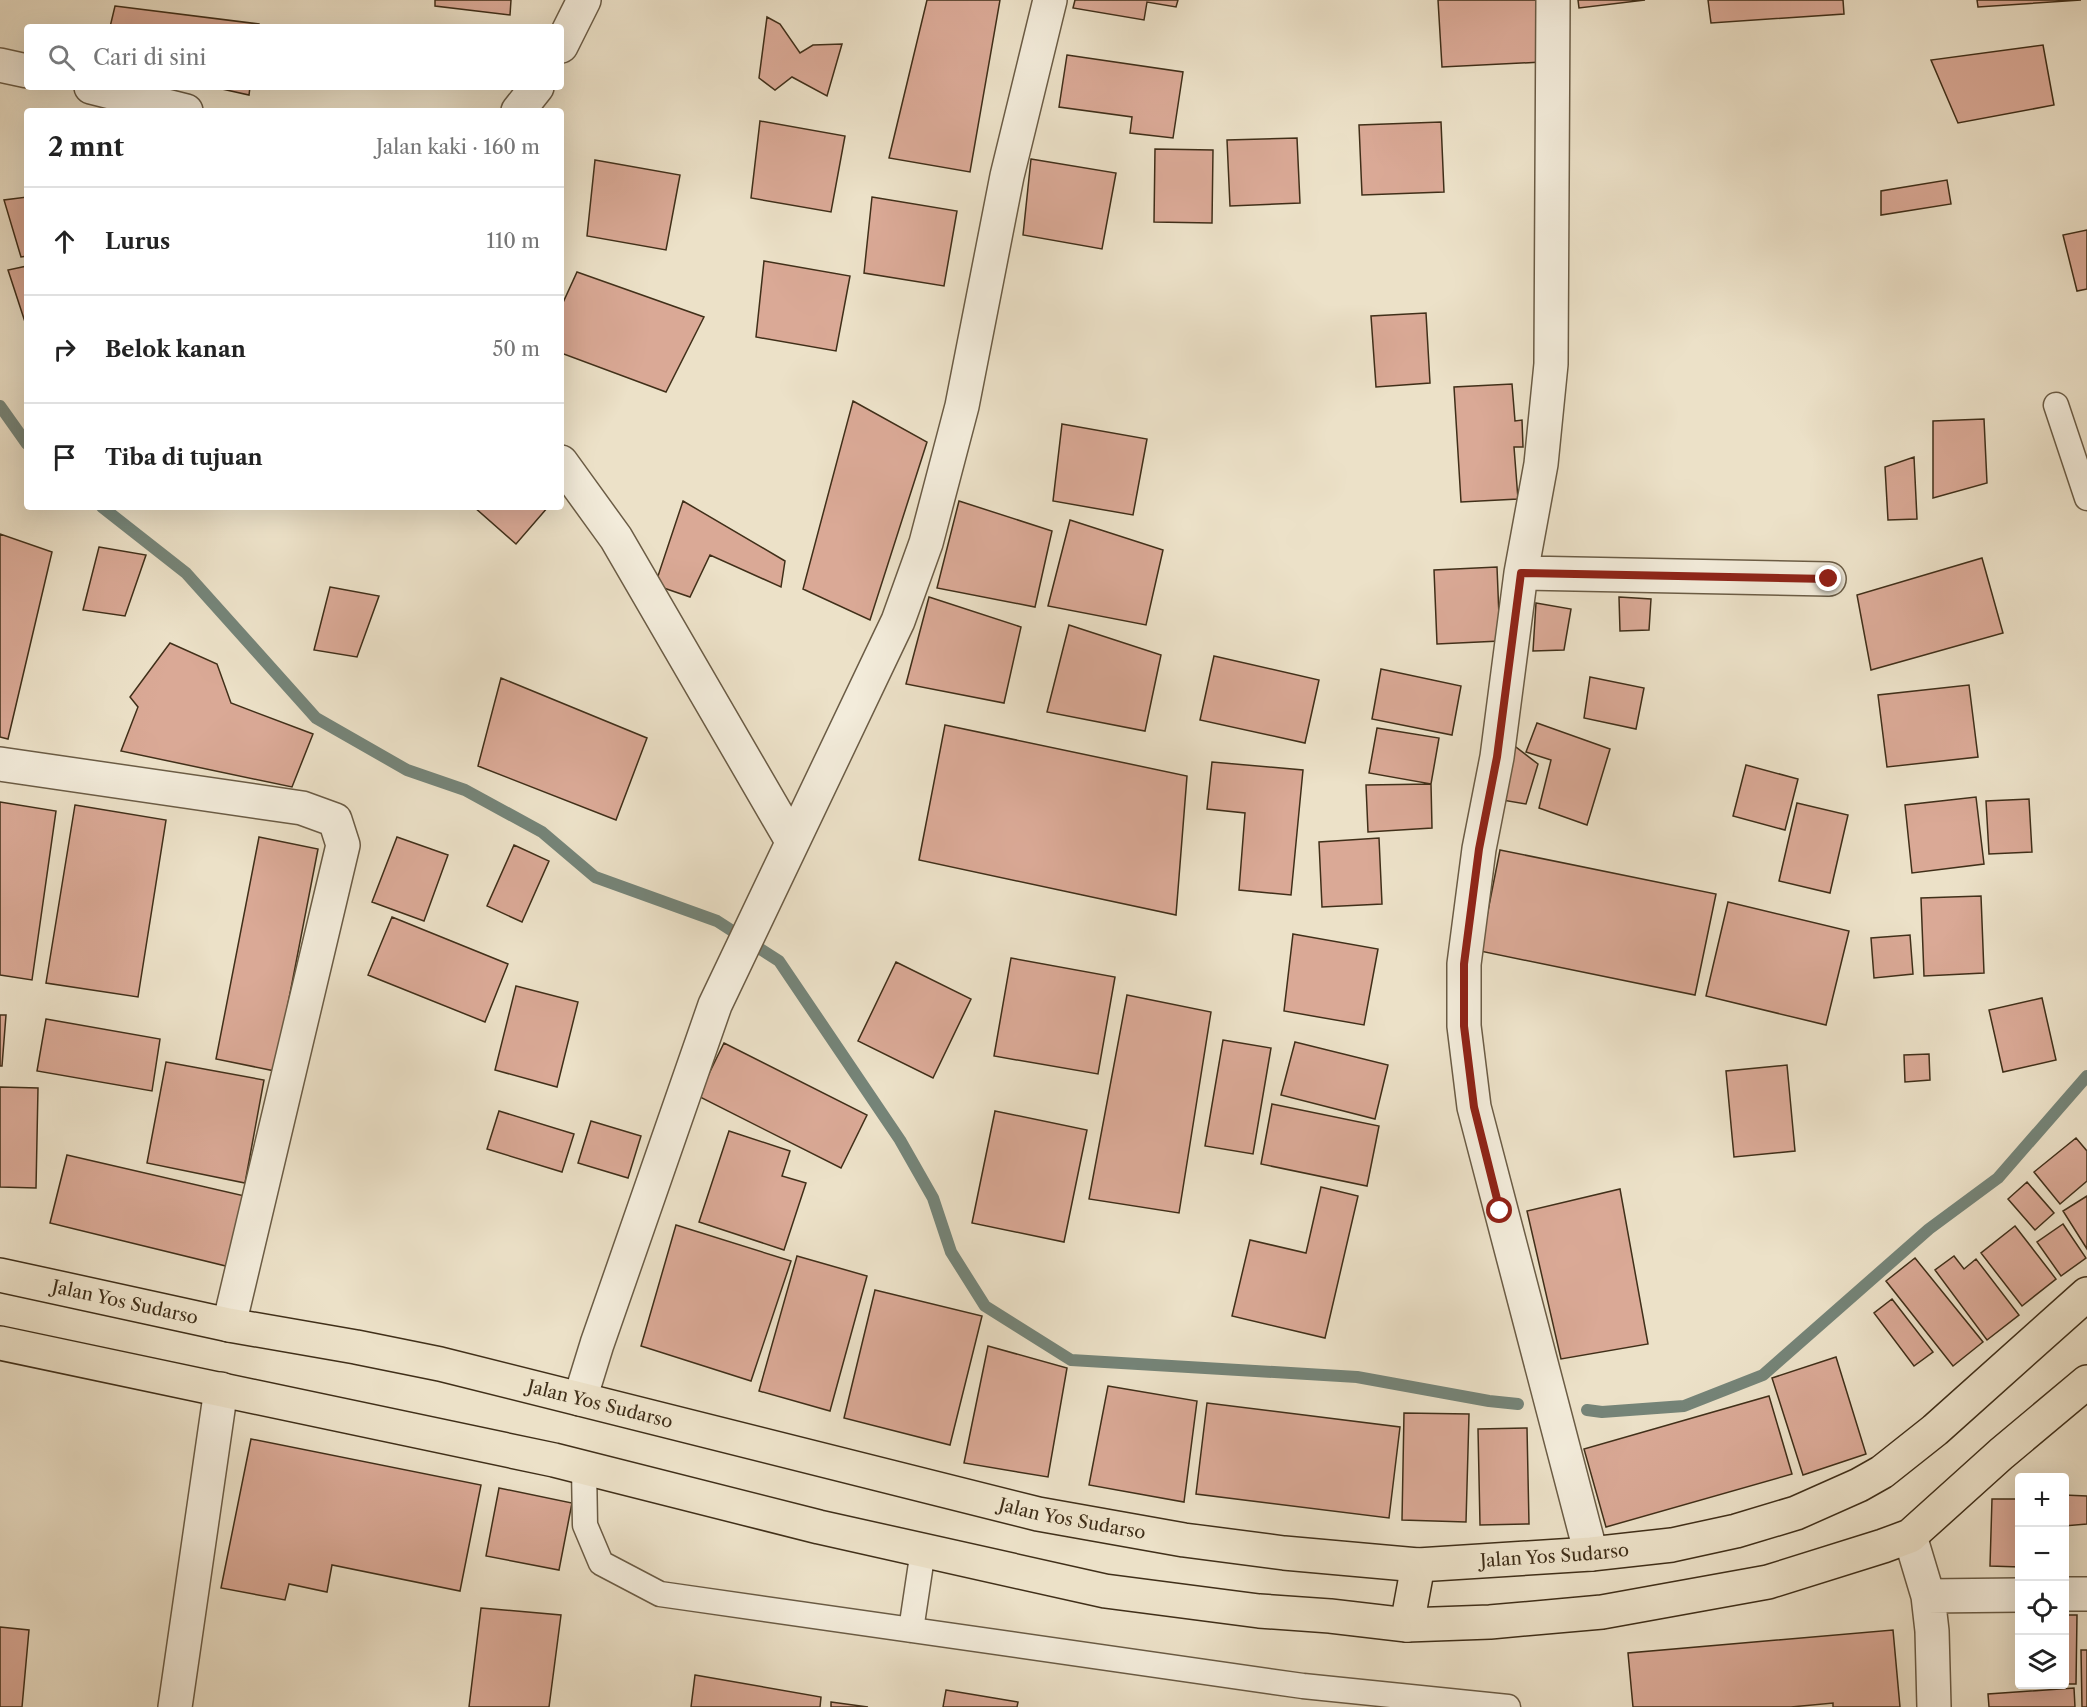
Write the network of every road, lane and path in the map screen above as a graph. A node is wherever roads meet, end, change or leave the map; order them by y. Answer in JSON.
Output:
{"nodes":[{"id":1,"x":584,"y":0,"type":"edge"},
{"id":2,"x":1050,"y":0,"type":"edge"},
{"id":3,"x":1553,"y":0,"type":"edge"},
{"id":4,"x":564,"y":40,"type":"edge"},
{"id":5,"x":0,"y":65,"type":"edge"},
{"id":6,"x":24,"y":70,"type":"edge"},
{"id":7,"x":103,"y":90,"type":"edge"},
{"id":8,"x":535,"y":90,"type":"edge"},
{"id":9,"x":174,"y":108,"type":"edge"},
{"id":10,"x":520,"y":108,"type":"edge"},
{"id":11,"x":2056,"y":405,"type":"dead end"},
{"id":12,"x":564,"y":466,"type":"edge"},
{"id":13,"x":2087,"y":498,"type":"edge"},
{"id":14,"x":1521,"y":573,"type":"junction"},
{"id":15,"x":1829,"y":579,"type":"dead end"},
{"id":16,"x":0,"y":764,"type":"edge"},
{"id":17,"x":792,"y":842,"type":"junction"},
{"id":18,"x":0,"y":1275,"type":"edge"},
{"id":19,"x":2087,"y":1294,"type":"edge"},
{"id":20,"x":229,"y":1325,"type":"junction"},
{"id":21,"x":0,"y":1342,"type":"edge"},
{"id":22,"x":2087,"y":1382,"type":"edge"},
{"id":23,"x":221,"y":1389,"type":"junction"},
{"id":24,"x":580,"y":1399,"type":"junction"},
{"id":25,"x":584,"y":1467,"type":"junction"},
{"id":26,"x":1910,"y":1536,"type":"junction"},
{"id":27,"x":923,"y":1550,"type":"junction"},
{"id":28,"x":1591,"y":1554,"type":"junction"},
{"id":29,"x":1418,"y":1565,"type":"junction"},
{"id":30,"x":2069,"y":1594,"type":"edge"},
{"id":31,"x":2087,"y":1594,"type":"edge"},
{"id":32,"x":2015,"y":1595,"type":"edge"},
{"id":33,"x":1929,"y":1596,"type":"junction"},
{"id":34,"x":1407,"y":1625,"type":"junction"},
{"id":35,"x":910,"y":1629,"type":"junction"},
{"id":36,"x":174,"y":1707,"type":"edge"},
{"id":37,"x":1508,"y":1707,"type":"edge"},
{"id":38,"x":1934,"y":1707,"type":"edge"}],
"edges":[{"from":1,"to":4,"type":"street"},
{"from":2,"to":17,"type":"street"},
{"from":3,"to":14,"type":"street"},
{"from":5,"to":6,"type":"street"},
{"from":7,"to":9,"type":"street"},
{"from":8,"to":10,"type":"street"},
{"from":11,"to":13,"type":"lane"},
{"from":12,"to":17,"type":"street"},
{"from":14,"to":15,"type":"street"},
{"from":14,"to":28,"type":"street"},
{"from":16,"to":20,"type":"street"},
{"from":17,"to":24,"type":"street"},
{"from":18,"to":20,"type":"highway","name":"Jalan Yos Sudarso"},
{"from":19,"to":28,"type":"highway","name":"Jalan Yos Sudarso"},
{"from":20,"to":24,"type":"highway","name":"Jalan Yos Sudarso"},
{"from":21,"to":23,"type":"highway"},
{"from":22,"to":26,"type":"highway"},
{"from":23,"to":25,"type":"highway"},
{"from":23,"to":36,"type":"street"},
{"from":24,"to":29,"type":"highway","name":"Jalan Yos Sudarso"},
{"from":25,"to":27,"type":"highway"},
{"from":25,"to":35,"type":"lane"},
{"from":26,"to":33,"type":"street"},
{"from":26,"to":34,"type":"highway"},
{"from":27,"to":34,"type":"highway"},
{"from":27,"to":35,"type":"lane"},
{"from":28,"to":29,"type":"highway","name":"Jalan Yos Sudarso"},
{"from":29,"to":34,"type":"highway"},
{"from":30,"to":31,"type":"street"},
{"from":32,"to":33,"type":"street"},
{"from":33,"to":38,"type":"street"},
{"from":35,"to":37,"type":"lane"}]}
